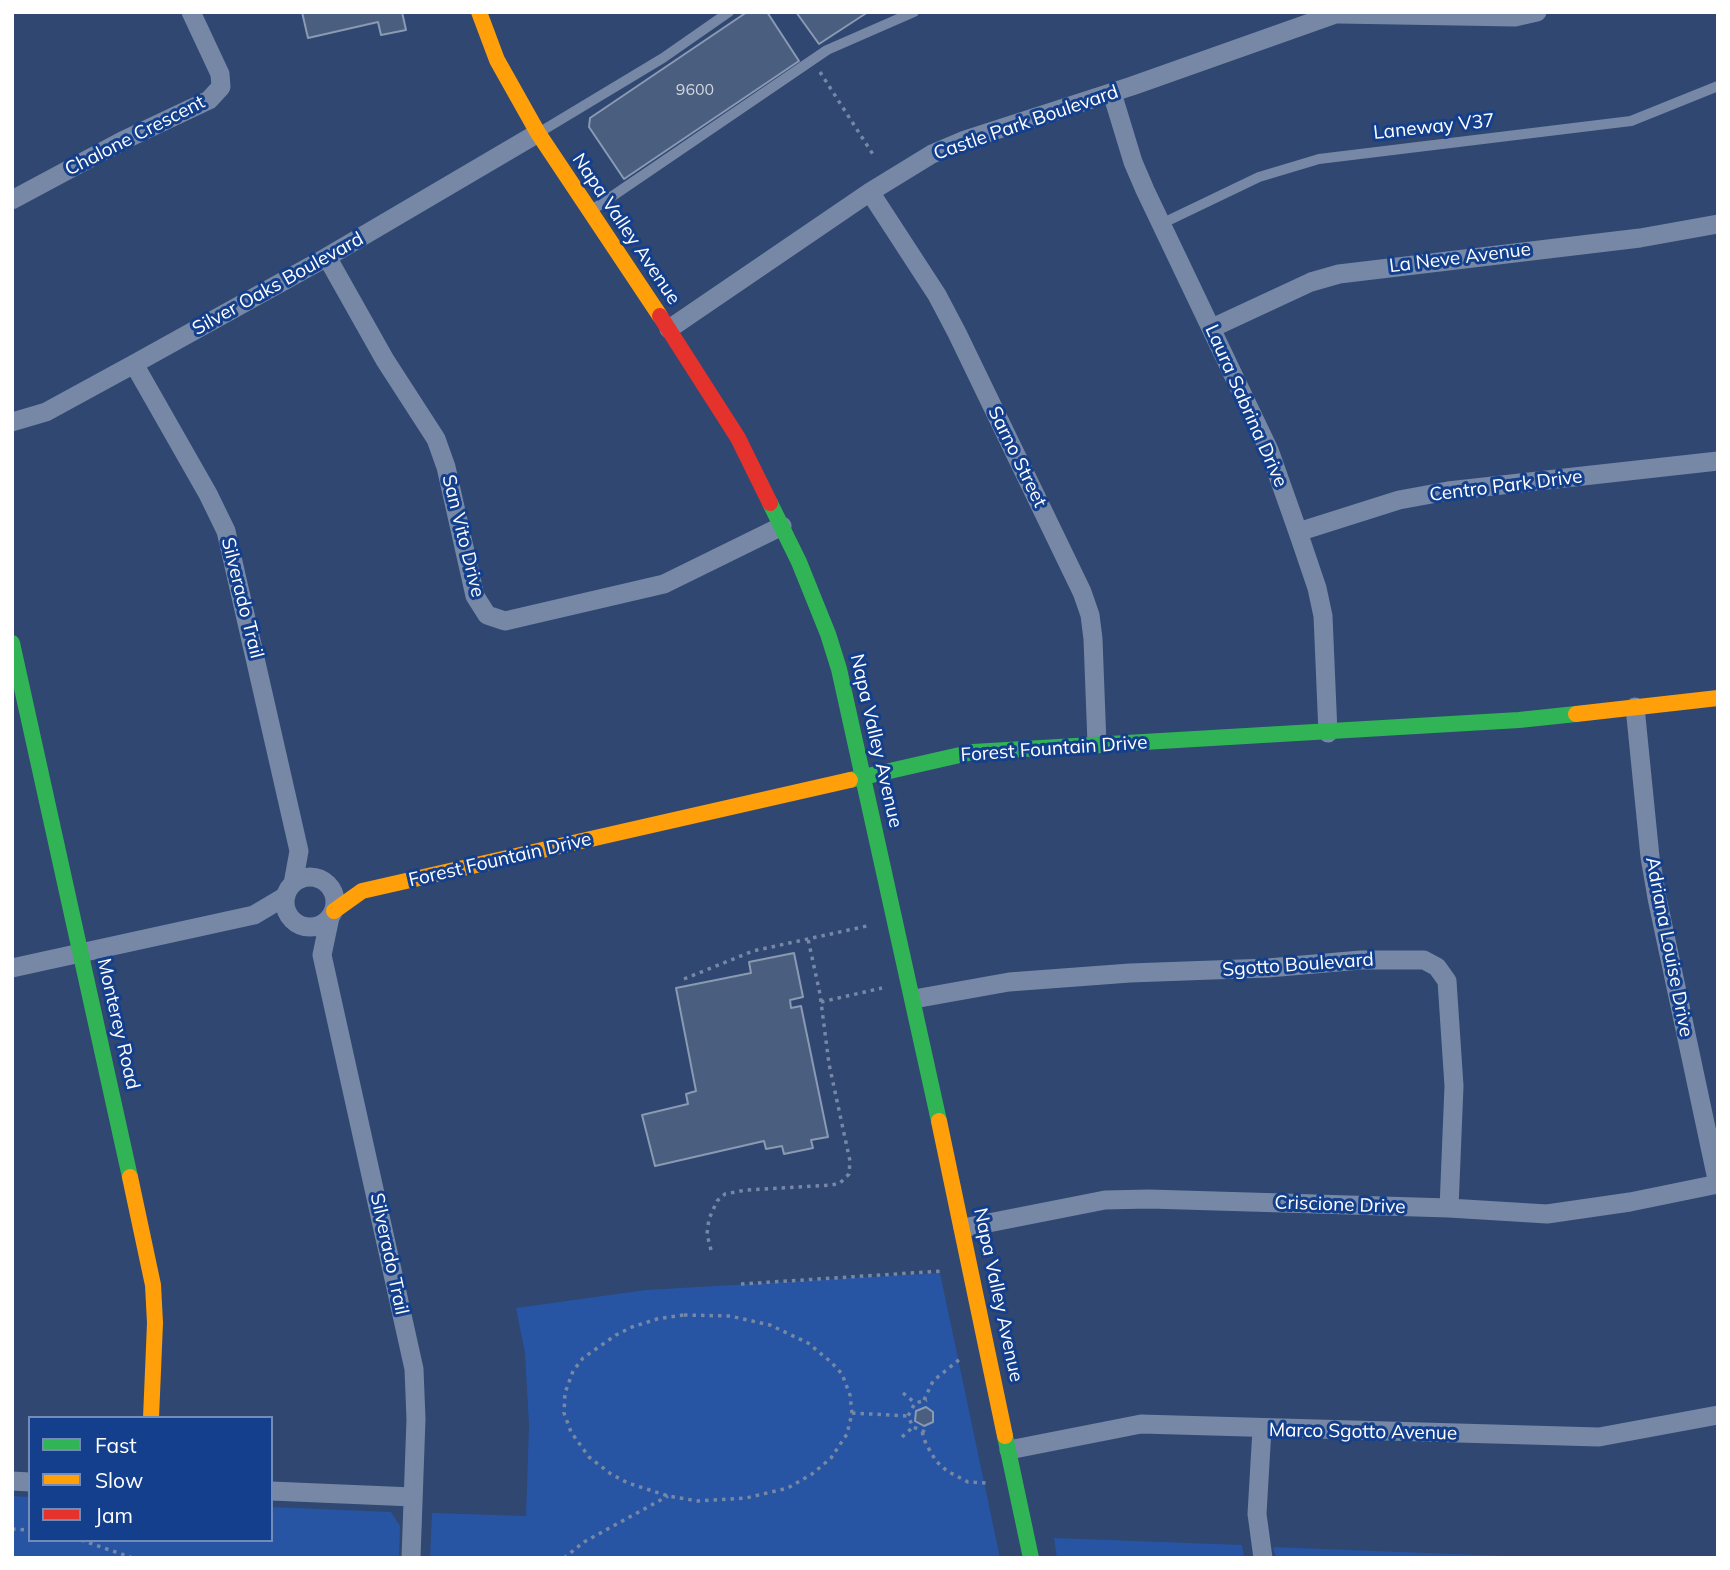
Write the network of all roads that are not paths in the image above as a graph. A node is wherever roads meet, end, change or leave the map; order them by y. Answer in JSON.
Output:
{"nodes":[{"id":1,"x":191,"y":12,"type":"edge"},
{"id":2,"x":479,"y":12,"type":"edge"},
{"id":3,"x":729,"y":12,"type":"edge"},
{"id":4,"x":914,"y":12,"type":"edge"},
{"id":5,"x":1537,"y":12,"type":"edge"},
{"id":6,"x":1339,"y":13,"type":"edge"},
{"id":7,"x":1718,"y":86,"type":"edge"},
{"id":8,"x":1112,"y":93,"type":"junction"},
{"id":9,"x":538,"y":133,"type":"junction"},
{"id":10,"x":870,"y":192,"type":"junction"},
{"id":11,"x":12,"y":200,"type":"edge"},
{"id":12,"x":589,"y":212,"type":"junction"},
{"id":13,"x":1161,"y":224,"type":"junction"},
{"id":14,"x":1718,"y":224,"type":"edge"},
{"id":15,"x":327,"y":257,"type":"junction"},
{"id":16,"x":1212,"y":328,"type":"junction"},
{"id":17,"x":669,"y":329,"type":"junction"},
{"id":18,"x":134,"y":364,"type":"junction"},
{"id":19,"x":12,"y":422,"type":"edge"},
{"id":20,"x":1718,"y":461,"type":"edge"},
{"id":21,"x":782,"y":526,"type":"junction"},
{"id":22,"x":1298,"y":532,"type":"junction"},
{"id":23,"x":12,"y":643,"type":"edge"},
{"id":24,"x":1718,"y":698,"type":"edge"},
{"id":25,"x":1635,"y":707,"type":"junction"},
{"id":26,"x":1328,"y":733,"type":"junction"},
{"id":27,"x":1097,"y":744,"type":"junction"},
{"id":28,"x":863,"y":776,"type":"junction"},
{"id":29,"x":299,"y":851,"type":"junction"},
{"id":30,"x":324,"y":882,"type":"junction"},
{"id":31,"x":289,"y":890,"type":"junction"},
{"id":32,"x":362,"y":891,"type":"junction"},
{"id":33,"x":332,"y":914,"type":"junction"},
{"id":34,"x":254,"y":915,"type":"junction"},
{"id":35,"x":296,"y":923,"type":"junction"},
{"id":36,"x":81,"y":954,"type":"junction"},
{"id":37,"x":322,"y":955,"type":"junction"},
{"id":38,"x":12,"y":968,"type":"edge"},
{"id":39,"x":914,"y":999,"type":"junction"},
{"id":40,"x":1718,"y":1184,"type":"edge"},
{"id":41,"x":1449,"y":1208,"type":"junction"},
{"id":42,"x":963,"y":1228,"type":"junction"},
{"id":43,"x":1718,"y":1415,"type":"edge"},
{"id":44,"x":151,"y":1416,"type":"edge"},
{"id":45,"x":1262,"y":1429,"type":"junction"},
{"id":46,"x":1009,"y":1450,"type":"junction"},
{"id":47,"x":273,"y":1491,"type":"edge"},
{"id":48,"x":413,"y":1497,"type":"junction"},
{"id":49,"x":411,"y":1558,"type":"edge"},
{"id":50,"x":1031,"y":1558,"type":"edge"},
{"id":51,"x":1263,"y":1558,"type":"edge"}],
"edges":[{"from":1,"to":11,"type":"street","name":"Chalone Crescent"},
{"from":2,"to":9,"type":"street","name":"Napa Valley Avenue"},
{"from":3,"to":9,"type":"lane"},
{"from":4,"to":12,"type":"lane"},
{"from":5,"to":6,"type":"street","name":"Castle Park Boulevard"},
{"from":6,"to":8,"type":"street","name":"Castle Park Boulevard"},
{"from":7,"to":13,"type":"lane","name":"Laneway V37"},
{"from":8,"to":10,"type":"street","name":"Castle Park Boulevard"},
{"from":8,"to":13,"type":"street","name":"Laura Sabrina Drive"},
{"from":9,"to":12,"type":"street","name":"Napa Valley Avenue"},
{"from":9,"to":15,"type":"street","name":"Silver Oaks Boulevard"},
{"from":10,"to":17,"type":"street","name":"Castle Park Boulevard"},
{"from":10,"to":27,"type":"street","name":"Sarno Street"},
{"from":12,"to":17,"type":"street","name":"Napa Valley Avenue"},
{"from":13,"to":16,"type":"street","name":"Laura Sabrina Drive"},
{"from":14,"to":16,"type":"street","name":"La Neve Avenue"},
{"from":15,"to":18,"type":"street","name":"Silver Oaks Boulevard"},
{"from":15,"to":21,"type":"street","name":"San Vito Drive"},
{"from":16,"to":22,"type":"street","name":"Laura Sabrina Drive"},
{"from":17,"to":21,"type":"street","name":"Napa Valley Avenue"},
{"from":18,"to":19,"type":"street","name":"Silver Oaks Boulevard"},
{"from":18,"to":29,"type":"street","name":"Silverado Trail"},
{"from":20,"to":22,"type":"street","name":"Centro Park Drive"},
{"from":21,"to":28,"type":"street","name":"Napa Valley Avenue"},
{"from":22,"to":26,"type":"street","name":"Laura Sabrina Drive"},
{"from":23,"to":36,"type":"street","name":"Monterey Road"},
{"from":24,"to":25,"type":"street","name":"Forest Fountain Drive"},
{"from":25,"to":26,"type":"street","name":"Forest Fountain Drive"},
{"from":25,"to":40,"type":"street","name":"Adriana Louise Drive"},
{"from":26,"to":27,"type":"street","name":"Forest Fountain Drive"},
{"from":27,"to":28,"type":"street","name":"Forest Fountain Drive"},
{"from":28,"to":32,"type":"street","name":"Forest Fountain Drive"},
{"from":28,"to":39,"type":"street","name":"Napa Valley Avenue"},
{"from":29,"to":30,"type":"street","name":"Silverado Trail"},
{"from":29,"to":31,"type":"street","name":"Silverado Trail"},
{"from":30,"to":31,"type":"street"},
{"from":30,"to":32,"type":"street","name":"Forest Fountain Drive"},
{"from":30,"to":33,"type":"street"},
{"from":31,"to":34,"type":"street"},
{"from":31,"to":35,"type":"street"},
{"from":32,"to":33,"type":"street","name":"Forest Fountain Drive"},
{"from":33,"to":35,"type":"street"},
{"from":33,"to":37,"type":"street","name":"Silverado Trail"},
{"from":34,"to":35,"type":"street"},
{"from":34,"to":36,"type":"street"},
{"from":35,"to":37,"type":"street","name":"Silverado Trail"},
{"from":36,"to":38,"type":"street"},
{"from":36,"to":44,"type":"street","name":"Monterey Road"},
{"from":37,"to":48,"type":"street","name":"Silverado Trail"},
{"from":39,"to":41,"type":"street","name":"Sgotto Boulevard"},
{"from":39,"to":42,"type":"street","name":"Napa Valley Avenue"},
{"from":40,"to":41,"type":"street","name":"Criscione Drive"},
{"from":41,"to":42,"type":"street","name":"Criscione Drive"},
{"from":42,"to":46,"type":"street","name":"Napa Valley Avenue"},
{"from":43,"to":45,"type":"street","name":"Marco Sgotto Avenue"},
{"from":45,"to":46,"type":"street","name":"Marco Sgotto Avenue"},
{"from":45,"to":51,"type":"street"},
{"from":46,"to":50,"type":"street","name":"Napa Valley Avenue"},
{"from":47,"to":48,"type":"street"},
{"from":48,"to":49,"type":"street","name":"Silverado Trail"}]}
